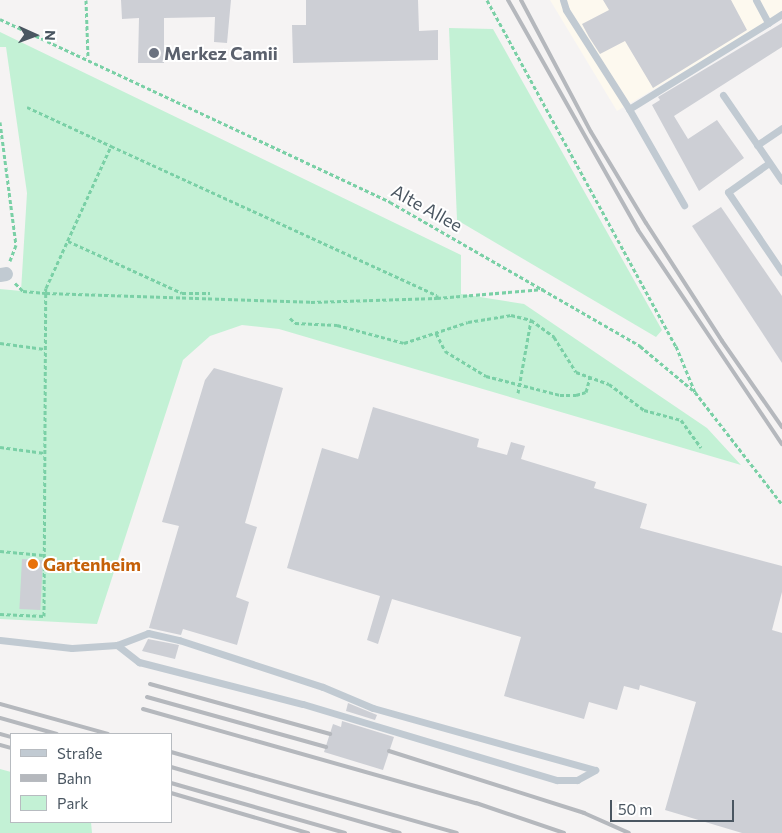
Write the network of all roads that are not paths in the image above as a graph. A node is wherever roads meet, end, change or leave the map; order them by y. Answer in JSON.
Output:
{"nodes":[{"id":1,"x":563,"y":0,"type":"edge"},
{"id":2,"x":756,"y":0,"type":"edge"},
{"id":3,"x":782,"y":14,"type":"edge"},
{"id":4,"x":768,"y":23,"type":"junction"},
{"id":5,"x":723,"y":95,"type":"dead end"},
{"id":6,"x":629,"y":109,"type":"junction"},
{"id":7,"x":782,"y":128,"type":"edge"},
{"id":8,"x":757,"y":145,"type":"junction"},
{"id":9,"x":769,"y":163,"type":"junction"},
{"id":10,"x":782,"y":182,"type":"edge"},
{"id":11,"x":684,"y":205,"type":"dead end"},
{"id":12,"x":782,"y":272,"type":"edge"},
{"id":13,"x":0,"y":640,"type":"edge"},
{"id":14,"x":117,"y":646,"type":"junction"}],
"edges":[{"from":1,"to":6,"type":"lane"},
{"from":2,"to":4,"type":"lane"},
{"from":3,"to":4,"type":"lane"},
{"from":4,"to":6,"type":"lane"},
{"from":5,"to":8,"type":"lane"},
{"from":6,"to":11,"type":"lane"},
{"from":7,"to":8,"type":"lane"},
{"from":8,"to":9,"type":"lane"},
{"from":9,"to":10,"type":"lane"},
{"from":9,"to":12,"type":"lane"},
{"from":13,"to":14,"type":"lane"},
{"from":14,"to":14,"type":"lane"}]}
